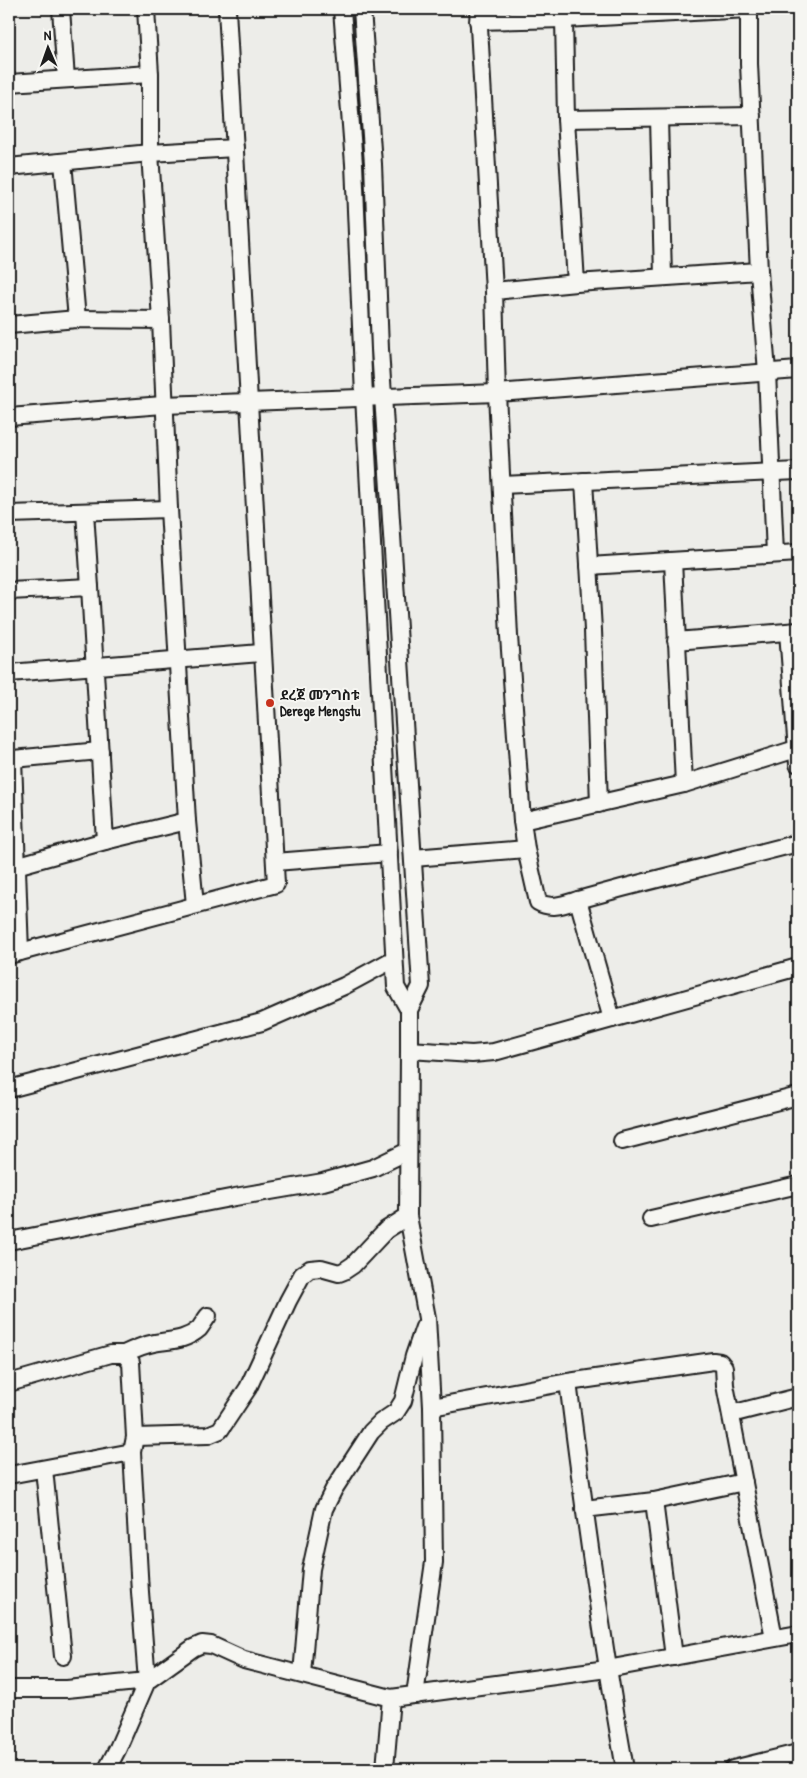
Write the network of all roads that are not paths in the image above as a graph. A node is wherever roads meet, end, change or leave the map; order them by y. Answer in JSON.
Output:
{"nodes":[{"id":1,"x":61,"y":9,"type":"edge"},
{"id":2,"x":146,"y":9,"type":"edge"},
{"id":3,"x":227,"y":9,"type":"edge"},
{"id":4,"x":342,"y":9,"type":"edge"},
{"id":5,"x":362,"y":9,"type":"edge"},
{"id":6,"x":748,"y":9,"type":"edge"},
{"id":7,"x":478,"y":15,"type":"edge"},
{"id":8,"x":564,"y":19,"type":"junction"},
{"id":9,"x":150,"y":74,"type":"junction"},
{"id":10,"x":66,"y":79,"type":"junction"},
{"id":11,"x":9,"y":83,"type":"edge"},
{"id":12,"x":752,"y":116,"type":"junction"},
{"id":13,"x":659,"y":118,"type":"junction"},
{"id":14,"x":566,"y":119,"type":"junction"},
{"id":15,"x":235,"y":148,"type":"junction"},
{"id":16,"x":150,"y":153,"type":"junction"},
{"id":17,"x":63,"y":162,"type":"junction"},
{"id":18,"x":9,"y":167,"type":"edge"},
{"id":19,"x":759,"y":271,"type":"junction"},
{"id":20,"x":663,"y":277,"type":"junction"},
{"id":21,"x":576,"y":283,"type":"junction"},
{"id":22,"x":494,"y":292,"type":"junction"},
{"id":23,"x":77,"y":319,"type":"junction"},
{"id":24,"x":161,"y":320,"type":"junction"},
{"id":25,"x":9,"y":324,"type":"edge"},
{"id":26,"x":798,"y":370,"type":"edge"},
{"id":27,"x":767,"y":372,"type":"junction"},
{"id":28,"x":497,"y":392,"type":"junction"},
{"id":29,"x":364,"y":396,"type":"junction"},
{"id":30,"x":383,"y":396,"type":"junction"},
{"id":31,"x":249,"y":400,"type":"junction"},
{"id":32,"x":163,"y":405,"type":"junction"},
{"id":33,"x":9,"y":417,"type":"edge"},
{"id":34,"x":798,"y":471,"type":"edge"},
{"id":35,"x":772,"y":472,"type":"junction"},
{"id":36,"x":584,"y":481,"type":"junction"},
{"id":37,"x":502,"y":485,"type":"junction"},
{"id":38,"x":169,"y":509,"type":"junction"},
{"id":39,"x":85,"y":512,"type":"junction"},
{"id":40,"x":9,"y":514,"type":"edge"},
{"id":41,"x":798,"y":553,"type":"edge"},
{"id":42,"x":775,"y":554,"type":"junction"},
{"id":43,"x":673,"y":561,"type":"junction"},
{"id":44,"x":589,"y":566,"type":"junction"},
{"id":45,"x":90,"y":587,"type":"junction"},
{"id":46,"x":9,"y":591,"type":"edge"},
{"id":47,"x":793,"y":632,"type":"edge"},
{"id":48,"x":676,"y":641,"type":"junction"},
{"id":49,"x":261,"y":654,"type":"junction"},
{"id":50,"x":178,"y":660,"type":"junction"},
{"id":51,"x":95,"y":668,"type":"junction"},
{"id":52,"x":9,"y":673,"type":"edge"},
{"id":53,"x":100,"y":751,"type":"junction"},
{"id":54,"x":797,"y":756,"type":"edge"},
{"id":55,"x":11,"y":759,"type":"edge"},
{"id":56,"x":684,"y":784,"type":"junction"},
{"id":57,"x":599,"y":804,"type":"junction"},
{"id":58,"x":187,"y":820,"type":"junction"},
{"id":59,"x":522,"y":821,"type":"junction"},
{"id":60,"x":105,"y":841,"type":"junction"},
{"id":61,"x":798,"y":843,"type":"edge"},
{"id":62,"x":526,"y":849,"type":"junction"},
{"id":63,"x":389,"y":853,"type":"junction"},
{"id":64,"x":413,"y":858,"type":"junction"},
{"id":65,"x":275,"y":862,"type":"junction"},
{"id":66,"x":16,"y":866,"type":"junction"},
{"id":67,"x":578,"y":900,"type":"junction"},
{"id":68,"x":195,"y":905,"type":"junction"},
{"id":69,"x":14,"y":953,"type":"edge"},
{"id":70,"x":394,"y":959,"type":"junction"},
{"id":71,"x":798,"y":968,"type":"edge"},
{"id":72,"x":409,"y":1010,"type":"junction"},
{"id":73,"x":612,"y":1019,"type":"junction"},
{"id":74,"x":409,"y":1050,"type":"junction"},
{"id":75,"x":9,"y":1089,"type":"edge"},
{"id":76,"x":798,"y":1096,"type":"edge"},
{"id":77,"x":622,"y":1141,"type":"dead end"},
{"id":78,"x":408,"y":1151,"type":"junction"},
{"id":79,"x":798,"y":1185,"type":"edge"},
{"id":80,"x":408,"y":1216,"type":"junction"},
{"id":81,"x":651,"y":1220,"type":"dead end"},
{"id":82,"x":9,"y":1241,"type":"edge"},
{"id":83,"x":208,"y":1316,"type":"dead end"},
{"id":84,"x":427,"y":1318,"type":"junction"},
{"id":85,"x":124,"y":1354,"type":"junction"},
{"id":86,"x":568,"y":1382,"type":"junction"},
{"id":87,"x":9,"y":1383,"type":"edge"},
{"id":88,"x":796,"y":1400,"type":"edge"},
{"id":89,"x":432,"y":1406,"type":"junction"},
{"id":90,"x":731,"y":1414,"type":"junction"},
{"id":91,"x":134,"y":1445,"type":"junction"},
{"id":92,"x":44,"y":1469,"type":"junction"},
{"id":93,"x":9,"y":1475,"type":"edge"},
{"id":94,"x":744,"y":1482,"type":"junction"},
{"id":95,"x":654,"y":1501,"type":"junction"},
{"id":96,"x":584,"y":1509,"type":"junction"},
{"id":97,"x":798,"y":1634,"type":"edge"},
{"id":98,"x":774,"y":1638,"type":"junction"},
{"id":99,"x":63,"y":1656,"type":"dead end"},
{"id":100,"x":674,"y":1657,"type":"junction"},
{"id":101,"x":607,"y":1669,"type":"junction"},
{"id":102,"x":302,"y":1674,"type":"junction"},
{"id":103,"x":147,"y":1680,"type":"junction"},
{"id":104,"x":9,"y":1689,"type":"edge"},
{"id":105,"x":415,"y":1695,"type":"junction"},
{"id":106,"x":391,"y":1698,"type":"junction"},
{"id":107,"x":798,"y":1756,"type":"edge"},
{"id":108,"x":107,"y":1769,"type":"edge"},
{"id":109,"x":385,"y":1769,"type":"edge"},
{"id":110,"x":625,"y":1769,"type":"edge"},
{"id":111,"x":732,"y":1769,"type":"edge"}],
"edges":[{"from":1,"to":10,"type":"street"},
{"from":2,"to":9,"type":"street"},
{"from":3,"to":15,"type":"street"},
{"from":4,"to":29,"type":"street"},
{"from":5,"to":30,"type":"street"},
{"from":6,"to":8,"type":"street"},
{"from":6,"to":12,"type":"street"},
{"from":7,"to":8,"type":"street"},
{"from":7,"to":22,"type":"street"},
{"from":8,"to":14,"type":"street"},
{"from":9,"to":10,"type":"street"},
{"from":9,"to":16,"type":"street"},
{"from":10,"to":11,"type":"street"},
{"from":12,"to":13,"type":"street"},
{"from":12,"to":19,"type":"street"},
{"from":13,"to":14,"type":"street"},
{"from":13,"to":20,"type":"street"},
{"from":14,"to":21,"type":"street"},
{"from":15,"to":16,"type":"street"},
{"from":15,"to":31,"type":"street"},
{"from":16,"to":17,"type":"street"},
{"from":16,"to":24,"type":"street"},
{"from":17,"to":18,"type":"street"},
{"from":17,"to":23,"type":"street"},
{"from":19,"to":20,"type":"street"},
{"from":19,"to":27,"type":"street"},
{"from":20,"to":21,"type":"street"},
{"from":21,"to":22,"type":"street"},
{"from":22,"to":28,"type":"street"},
{"from":23,"to":24,"type":"street"},
{"from":23,"to":25,"type":"street"},
{"from":24,"to":32,"type":"street"},
{"from":26,"to":27,"type":"street"},
{"from":27,"to":28,"type":"street"},
{"from":27,"to":35,"type":"street"},
{"from":28,"to":30,"type":"street"},
{"from":28,"to":37,"type":"street"},
{"from":29,"to":30,"type":"street"},
{"from":29,"to":31,"type":"street"},
{"from":29,"to":63,"type":"street"},
{"from":30,"to":64,"type":"street"},
{"from":31,"to":32,"type":"street"},
{"from":31,"to":49,"type":"street"},
{"from":32,"to":33,"type":"street"},
{"from":32,"to":38,"type":"street"},
{"from":34,"to":35,"type":"street"},
{"from":35,"to":36,"type":"street"},
{"from":35,"to":42,"type":"street"},
{"from":36,"to":37,"type":"street"},
{"from":36,"to":44,"type":"street"},
{"from":37,"to":59,"type":"street"},
{"from":38,"to":39,"type":"street"},
{"from":38,"to":50,"type":"street"},
{"from":39,"to":40,"type":"street"},
{"from":39,"to":45,"type":"street"},
{"from":41,"to":42,"type":"street"},
{"from":42,"to":43,"type":"street"},
{"from":43,"to":44,"type":"street"},
{"from":43,"to":48,"type":"street"},
{"from":44,"to":57,"type":"street"},
{"from":45,"to":46,"type":"street"},
{"from":45,"to":51,"type":"street"},
{"from":47,"to":48,"type":"street"},
{"from":47,"to":54,"type":"street"},
{"from":48,"to":56,"type":"street"},
{"from":49,"to":50,"type":"street"},
{"from":49,"to":65,"type":"street"},
{"from":50,"to":51,"type":"street"},
{"from":50,"to":58,"type":"street"},
{"from":51,"to":52,"type":"street"},
{"from":51,"to":53,"type":"street"},
{"from":53,"to":55,"type":"street"},
{"from":53,"to":60,"type":"street"},
{"from":54,"to":56,"type":"street"},
{"from":55,"to":66,"type":"street"},
{"from":56,"to":57,"type":"street"},
{"from":57,"to":59,"type":"street"},
{"from":58,"to":60,"type":"street"},
{"from":58,"to":68,"type":"street"},
{"from":59,"to":62,"type":"street"},
{"from":60,"to":66,"type":"street"},
{"from":61,"to":67,"type":"street"},
{"from":62,"to":64,"type":"street"},
{"from":62,"to":67,"type":"street"},
{"from":63,"to":65,"type":"street"},
{"from":63,"to":70,"type":"street"},
{"from":64,"to":72,"type":"street"},
{"from":65,"to":68,"type":"street"},
{"from":66,"to":69,"type":"street"},
{"from":67,"to":73,"type":"street"},
{"from":68,"to":69,"type":"street"},
{"from":70,"to":72,"type":"street"},
{"from":70,"to":75,"type":"street"},
{"from":71,"to":73,"type":"street"},
{"from":72,"to":74,"type":"street"},
{"from":73,"to":74,"type":"street"},
{"from":74,"to":78,"type":"street"},
{"from":76,"to":77,"type":"street"},
{"from":78,"to":80,"type":"street"},
{"from":78,"to":82,"type":"street"},
{"from":79,"to":81,"type":"street"},
{"from":80,"to":84,"type":"street"},
{"from":80,"to":91,"type":"street"},
{"from":83,"to":85,"type":"street"},
{"from":84,"to":89,"type":"street"},
{"from":84,"to":102,"type":"street"},
{"from":85,"to":87,"type":"street"},
{"from":85,"to":91,"type":"street"},
{"from":86,"to":89,"type":"street"},
{"from":86,"to":90,"type":"street"},
{"from":86,"to":96,"type":"street"},
{"from":88,"to":90,"type":"street"},
{"from":89,"to":105,"type":"street"},
{"from":90,"to":94,"type":"street"},
{"from":91,"to":92,"type":"street"},
{"from":91,"to":103,"type":"street"},
{"from":92,"to":93,"type":"street"},
{"from":92,"to":99,"type":"street"},
{"from":94,"to":95,"type":"street"},
{"from":94,"to":98,"type":"street"},
{"from":95,"to":96,"type":"street"},
{"from":95,"to":100,"type":"street"},
{"from":96,"to":101,"type":"street"},
{"from":97,"to":98,"type":"street"},
{"from":98,"to":100,"type":"street"},
{"from":100,"to":101,"type":"street"},
{"from":101,"to":105,"type":"street"},
{"from":101,"to":110,"type":"street"},
{"from":102,"to":103,"type":"street"},
{"from":102,"to":106,"type":"street"},
{"from":103,"to":104,"type":"street"},
{"from":103,"to":108,"type":"street"},
{"from":105,"to":106,"type":"street"},
{"from":106,"to":109,"type":"street"},
{"from":107,"to":111,"type":"street"}]}
